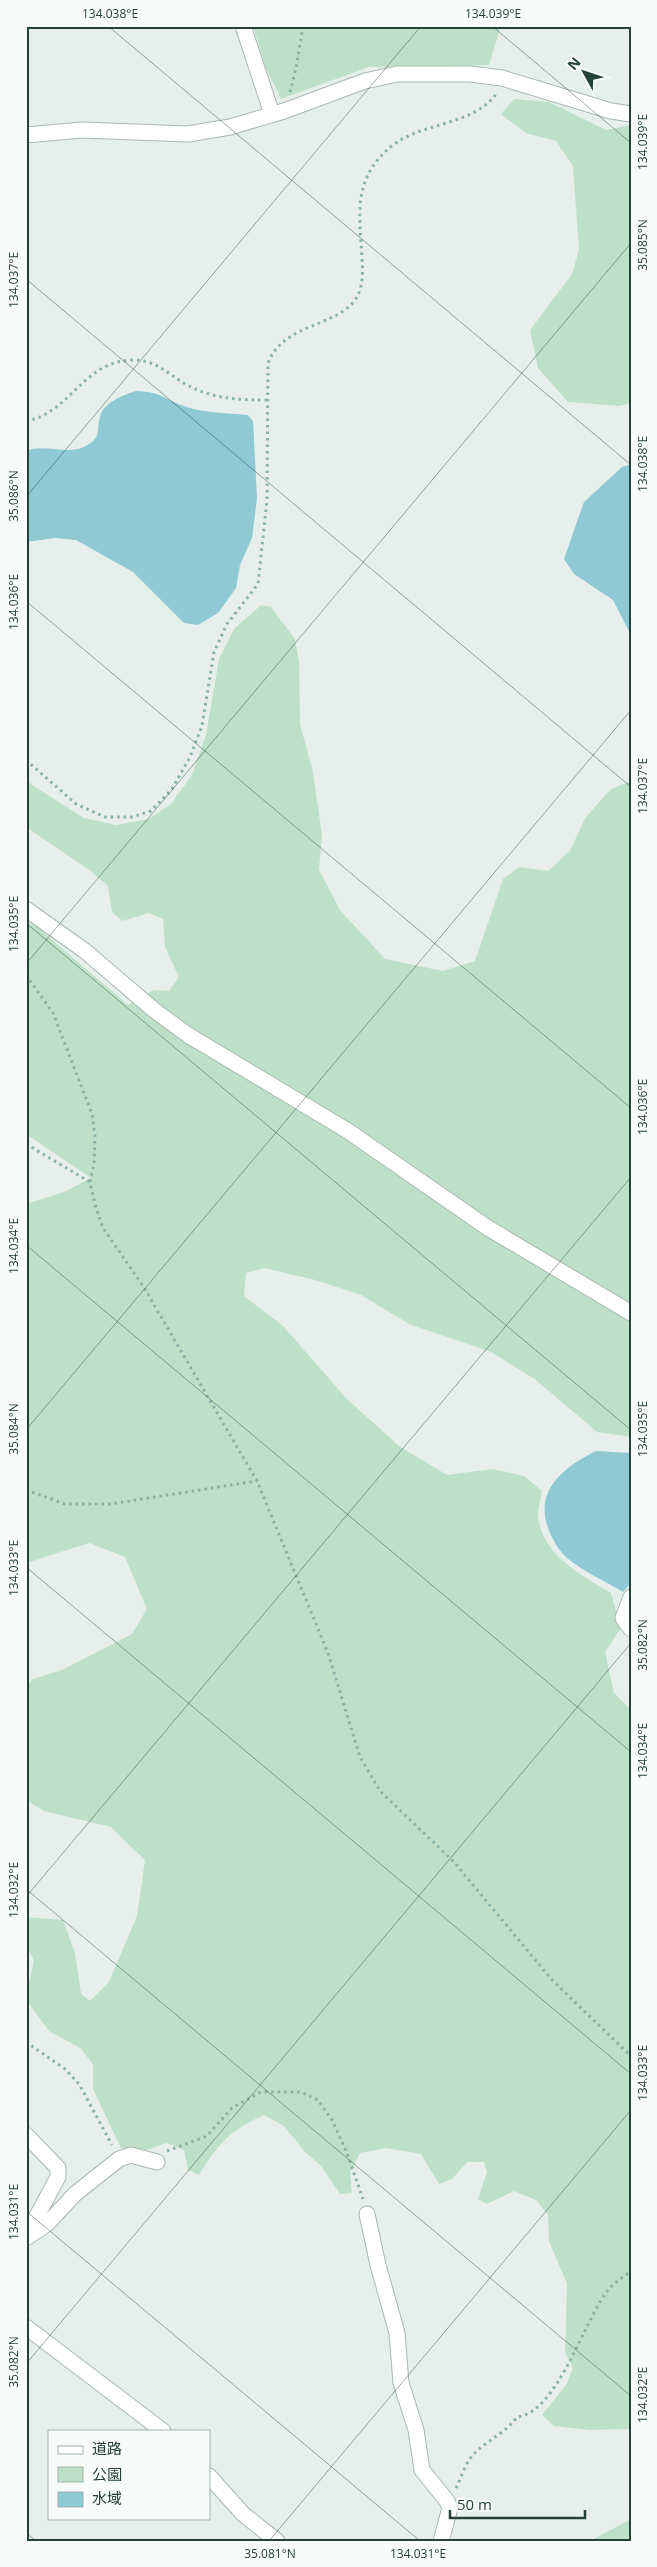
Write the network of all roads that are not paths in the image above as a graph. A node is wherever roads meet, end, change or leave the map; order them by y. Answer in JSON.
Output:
{"nodes":[{"id":1,"x":243,"y":26,"type":"edge"},
{"id":2,"x":278,"y":113,"type":"junction"},
{"id":3,"x":631,"y":114,"type":"edge"},
{"id":4,"x":26,"y":135,"type":"edge"},
{"id":5,"x":26,"y":909,"type":"edge"},
{"id":6,"x":631,"y":1313,"type":"edge"},
{"id":7,"x":631,"y":1597,"type":"edge"},
{"id":8,"x":631,"y":1629,"type":"edge"},
{"id":9,"x":26,"y":2134,"type":"edge"},
{"id":10,"x":157,"y":2162,"type":"road end"},
{"id":11,"x":367,"y":2214,"type":"road end"},
{"id":12,"x":26,"y":2237,"type":"edge"},
{"id":13,"x":26,"y":2327,"type":"edge"},
{"id":14,"x":162,"y":2430,"type":"edge"},
{"id":15,"x":210,"y":2477,"type":"edge"},
{"id":16,"x":277,"y":2541,"type":"edge"},
{"id":17,"x":441,"y":2541,"type":"edge"}],
"edges":[{"from":1,"to":2,"type":"street"},
{"from":2,"to":3,"type":"street"},
{"from":2,"to":4,"type":"street"},
{"from":5,"to":6,"type":"street"},
{"from":7,"to":8,"type":"street"},
{"from":9,"to":12,"type":"street"},
{"from":10,"to":12,"type":"street"},
{"from":11,"to":17,"type":"street"},
{"from":13,"to":14,"type":"street"},
{"from":15,"to":16,"type":"street"}]}
